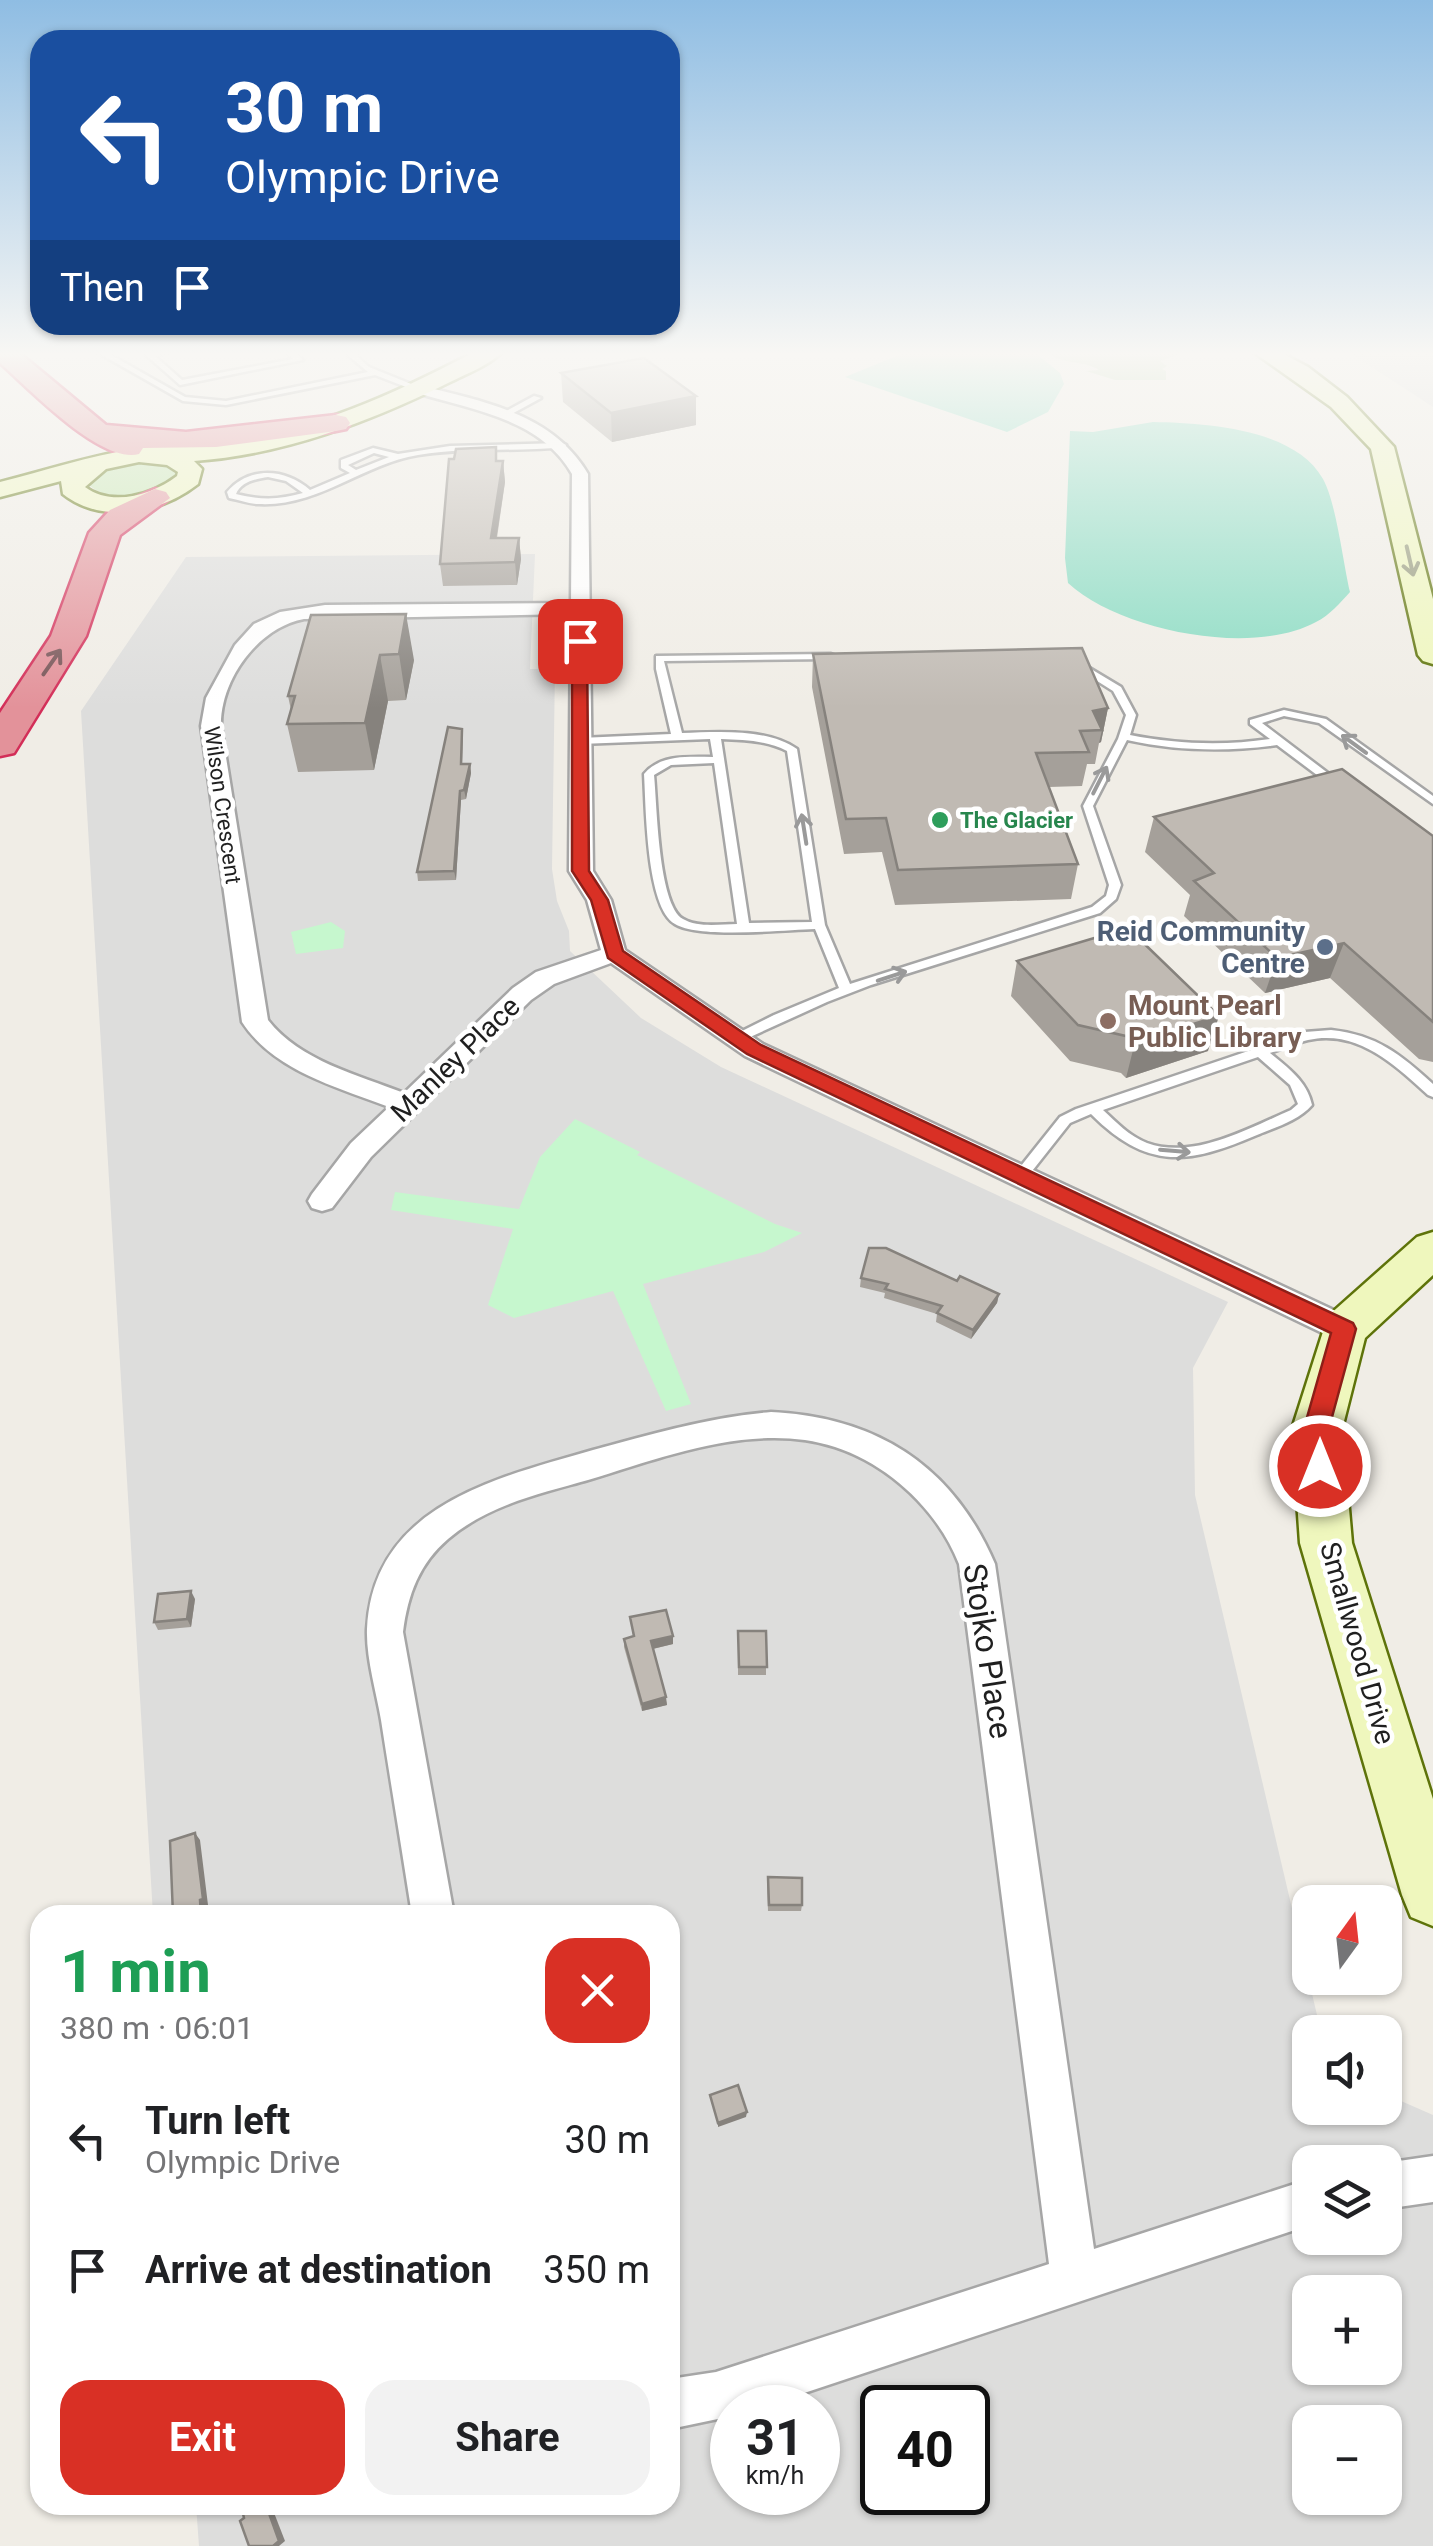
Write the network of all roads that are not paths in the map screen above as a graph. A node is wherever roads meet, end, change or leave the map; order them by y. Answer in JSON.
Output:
{"nodes":[{"id":1,"x":75,"y":470,"type":"edge"},
{"id":2,"x":88,"y":470,"type":"edge"},
{"id":3,"x":190,"y":470,"type":"edge"},
{"id":4,"x":221,"y":470,"type":"edge"},
{"id":5,"x":351,"y":470,"type":"edge"},
{"id":6,"x":368,"y":470,"type":"edge"},
{"id":7,"x":578,"y":470,"type":"edge"},
{"id":8,"x":1388,"y":470,"type":"edge"},
{"id":9,"x":358,"y":474,"type":"junction"},
{"id":10,"x":306,"y":491,"type":"junction"},
{"id":11,"x":0,"y":492,"type":"edge"},
{"id":12,"x":168,"y":492,"type":"junction"},
{"id":13,"x":86,"y":499,"type":"junction"},
{"id":14,"x":580,"y":608,"type":"junction"},
{"id":15,"x":1433,"y":654,"type":"edge"},
{"id":16,"x":837,"y":656,"type":"edge"},
{"id":17,"x":1065,"y":662,"type":"edge"},
{"id":18,"x":715,"y":736,"type":"junction"},
{"id":19,"x":1126,"y":737,"type":"junction"},
{"id":20,"x":677,"y":738,"type":"junction"},
{"id":21,"x":580,"y":741,"type":"junction"},
{"id":22,"x":1280,"y":742,"type":"junction"},
{"id":23,"x":0,"y":745,"type":"edge"},
{"id":24,"x":718,"y":760,"type":"junction"},
{"id":25,"x":1350,"y":795,"type":"edge"},
{"id":26,"x":1433,"y":801,"type":"edge"},
{"id":27,"x":819,"y":925,"type":"junction"},
{"id":28,"x":744,"y":927,"type":"junction"},
{"id":29,"x":614,"y":954,"type":"junction"},
{"id":30,"x":848,"y":991,"type":"junction"},
{"id":31,"x":737,"y":1039,"type":"junction"},
{"id":32,"x":1260,"y":1052,"type":"junction"},
{"id":33,"x":1433,"y":1092,"type":"edge"},
{"id":34,"x":407,"y":1104,"type":"junction"},
{"id":35,"x":1093,"y":1108,"type":"junction"},
{"id":36,"x":1020,"y":1176,"type":"junction"},
{"id":37,"x":322,"y":1201,"type":"dead end"},
{"id":38,"x":1433,"y":1249,"type":"edge"},
{"id":39,"x":1344,"y":1329,"type":"junction"},
{"id":40,"x":1433,"y":1895,"type":"edge"},
{"id":41,"x":431,"y":1905,"type":"edge"},
{"id":42,"x":1433,"y":2179,"type":"edge"},
{"id":43,"x":1402,"y":2184,"type":"edge"},
{"id":44,"x":1292,"y":2208,"type":"edge"},
{"id":45,"x":1075,"y":2279,"type":"junction"},
{"id":46,"x":680,"y":2402,"type":"edge"}],
"edges":[{"from":1,"to":11,"type":"main road"},
{"from":2,"to":13,"type":"main road"},
{"from":3,"to":12,"type":"main road"},
{"from":4,"to":12,"type":"main road"},
{"from":5,"to":9,"type":"lane"},
{"from":6,"to":9,"type":"lane"},
{"from":7,"to":14,"type":"street"},
{"from":8,"to":15,"type":"main road","one_way":true},
{"from":9,"to":10,"type":"lane"},
{"from":10,"to":10,"type":"lane"},
{"from":11,"to":13,"type":"main road"},
{"from":12,"to":13,"type":"main road"},
{"from":23,"to":12,"type":"highway","one_way":true},
{"from":14,"to":21,"type":"street"},
{"from":14,"to":34,"type":"street","name":"Wilson Crescent"},
{"from":16,"to":20,"type":"lane"},
{"from":17,"to":19,"type":"lane"},
{"from":18,"to":20,"type":"lane"},
{"from":18,"to":24,"type":"lane"},
{"from":27,"to":18,"type":"lane","one_way":true},
{"from":19,"to":22,"type":"lane"},
{"from":30,"to":19,"type":"lane","one_way":true},
{"from":20,"to":21,"type":"lane"},
{"from":21,"to":29,"type":"street"},
{"from":22,"to":25,"type":"lane"},
{"from":26,"to":22,"type":"lane","one_way":true},
{"from":24,"to":28,"type":"lane"},
{"from":24,"to":28,"type":"lane"},
{"from":27,"to":28,"type":"lane"},
{"from":27,"to":30,"type":"lane"},
{"from":29,"to":31,"type":"street"},
{"from":29,"to":34,"type":"street","name":"Manley Place"},
{"from":30,"to":31,"type":"lane"},
{"from":31,"to":36,"type":"street"},
{"from":32,"to":33,"type":"lane"},
{"from":32,"to":35,"type":"lane"},
{"from":35,"to":32,"type":"lane","one_way":true},
{"from":34,"to":37,"type":"street","name":"Manley Place"},
{"from":35,"to":36,"type":"lane"},
{"from":36,"to":39,"type":"street"},
{"from":38,"to":39,"type":"main road"},
{"from":39,"to":40,"type":"main road","name":"Smallwood Drive"},
{"from":41,"to":45,"type":"street","name":"Stojko Place"},
{"from":42,"to":43,"type":"street"},
{"from":44,"to":45,"type":"street"},
{"from":45,"to":46,"type":"street"}]}
